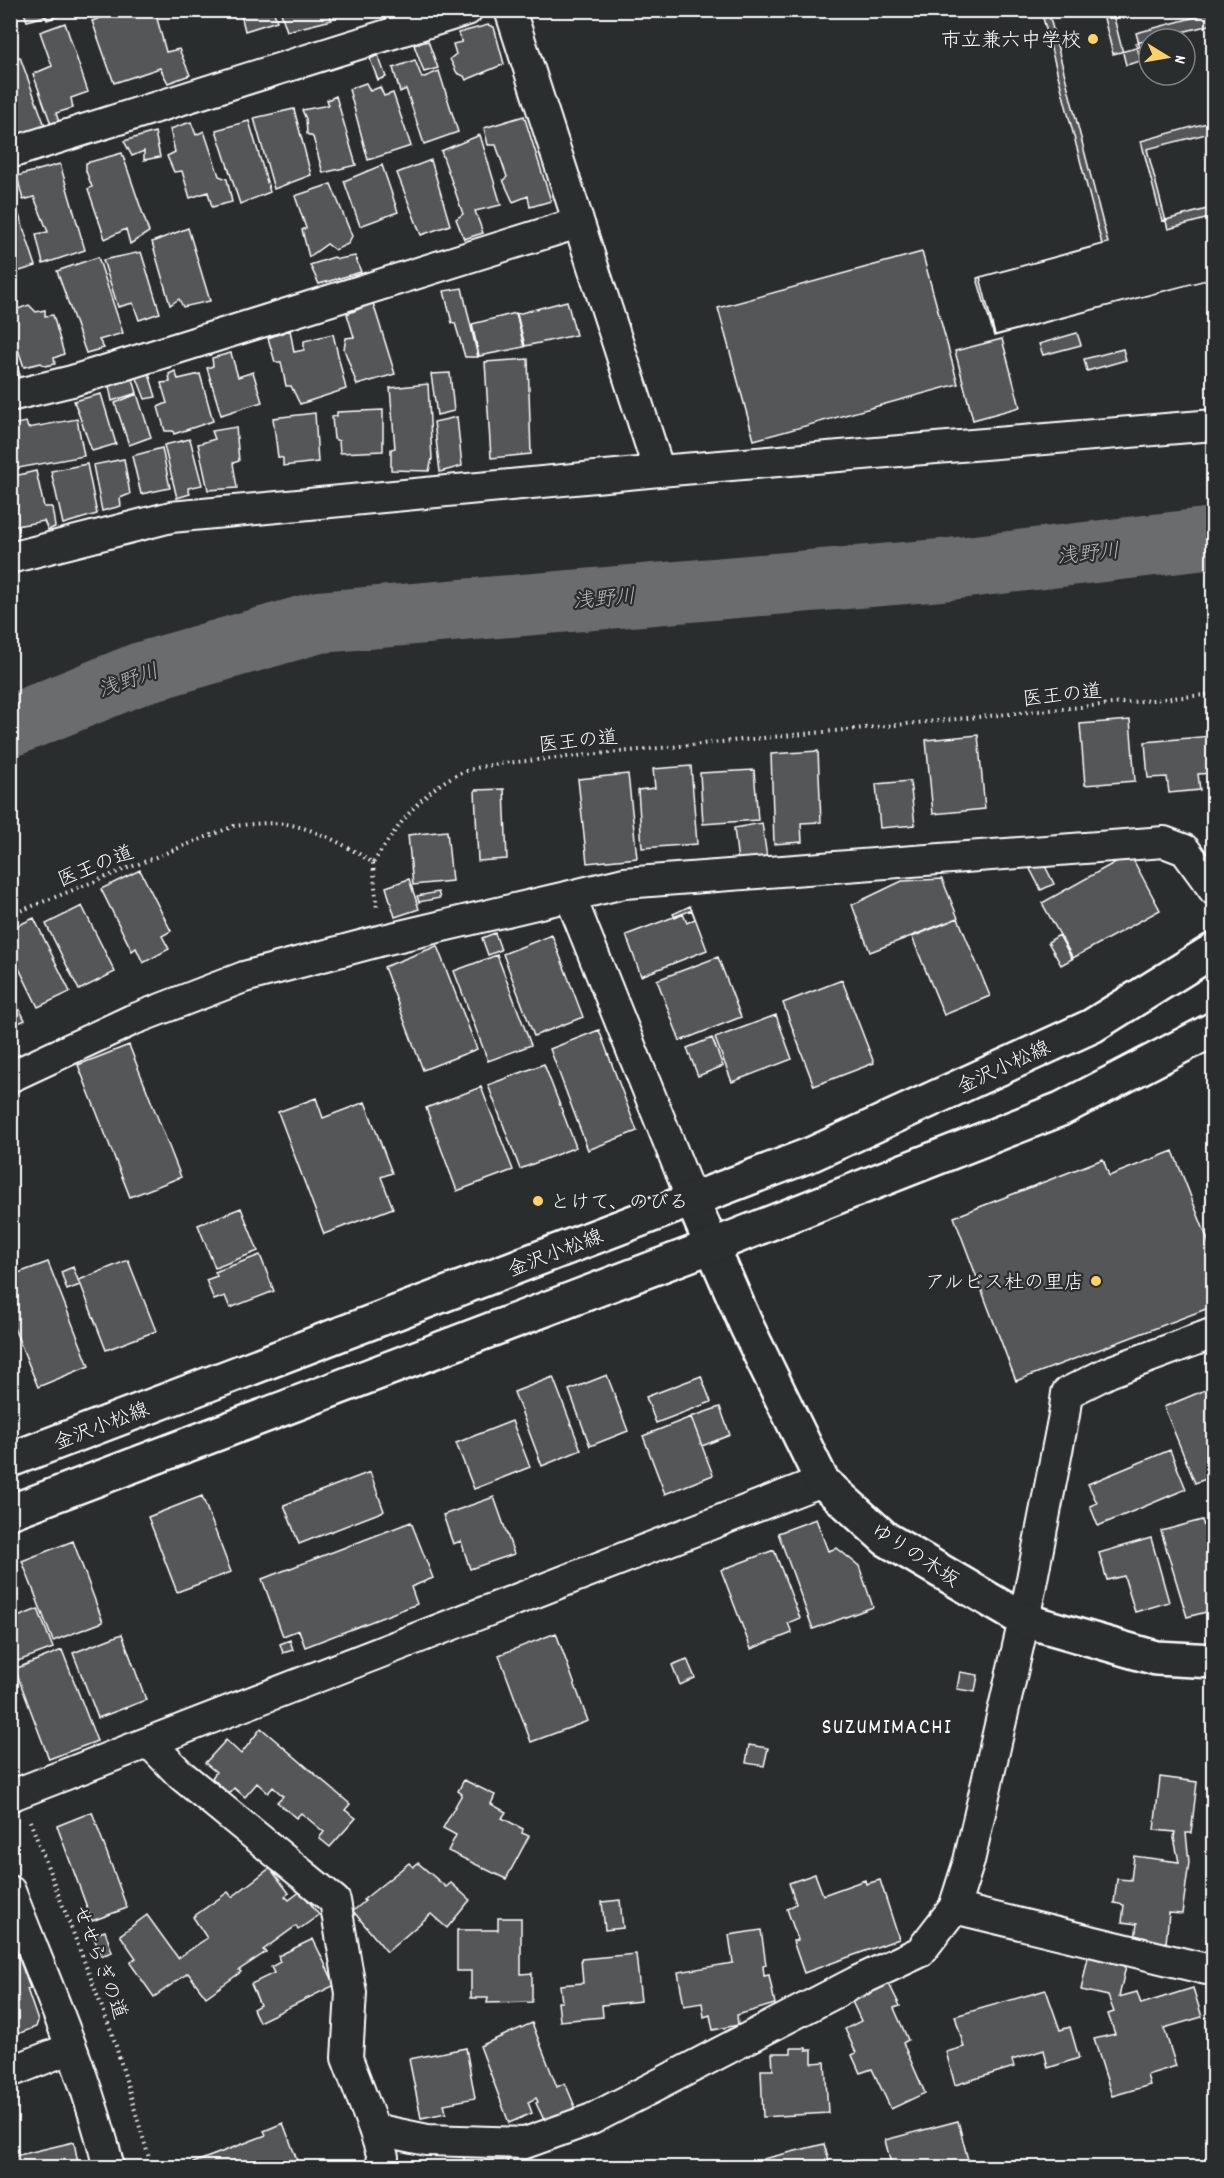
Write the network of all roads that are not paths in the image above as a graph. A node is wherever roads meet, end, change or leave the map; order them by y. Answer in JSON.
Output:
{"nodes":[{"id":1,"x":467,"y":10,"type":"edge"},
{"id":2,"x":510,"y":10,"type":"edge"},
{"id":3,"x":10,"y":153,"type":"edge"},
{"id":4,"x":578,"y":223,"type":"junction"},
{"id":5,"x":10,"y":396,"type":"edge"},
{"id":6,"x":1214,"y":425,"type":"edge"},
{"id":7,"x":659,"y":471,"type":"junction"},
{"id":8,"x":10,"y":558,"type":"edge"},
{"id":9,"x":1214,"y":890,"type":"edge"},
{"id":10,"x":570,"y":896,"type":"junction"},
{"id":11,"x":1214,"y":950,"type":"edge"},
{"id":12,"x":1214,"y":1029,"type":"edge"},
{"id":13,"x":10,"y":1077,"type":"edge"},
{"id":14,"x":693,"y":1200,"type":"junction"},
{"id":15,"x":712,"y":1246,"type":"junction"},
{"id":16,"x":1214,"y":1333,"type":"edge"},
{"id":17,"x":10,"y":1460,"type":"edge"},
{"id":18,"x":822,"y":1481,"type":"junction"},
{"id":19,"x":10,"y":1512,"type":"edge"},
{"id":20,"x":1024,"y":1620,"type":"junction"},
{"id":21,"x":1214,"y":1661,"type":"edge"},
{"id":22,"x":150,"y":1743,"type":"junction"},
{"id":23,"x":15,"y":1794,"type":"edge"},
{"id":24,"x":10,"y":1891,"type":"edge"},
{"id":25,"x":954,"y":1908,"type":"junction"},
{"id":26,"x":1214,"y":1967,"type":"edge"},
{"id":27,"x":71,"y":2048,"type":"junction"},
{"id":28,"x":10,"y":2072,"type":"edge"},
{"id":29,"x":374,"y":2129,"type":"junction"},
{"id":30,"x":109,"y":2168,"type":"edge"},
{"id":31,"x":382,"y":2168,"type":"edge"}],
"edges":[{"from":1,"to":3,"type":"street"},
{"from":2,"to":4,"type":"street"},
{"from":4,"to":5,"type":"street"},
{"from":4,"to":7,"type":"street"},
{"from":6,"to":7,"type":"street"},
{"from":7,"to":8,"type":"street"},
{"from":9,"to":10,"type":"street"},
{"from":10,"to":13,"type":"street"},
{"from":10,"to":14,"type":"street"},
{"from":11,"to":14,"type":"main road","name":"金沢小松線"},
{"from":12,"to":15,"type":"main road"},
{"from":14,"to":15,"type":"main road","name":"ゆりの木坂"},
{"from":14,"to":17,"type":"main road","name":"金沢小松線"},
{"from":15,"to":18,"type":"main road","name":"ゆりの木坂"},
{"from":15,"to":19,"type":"main road"},
{"from":16,"to":20,"type":"street"},
{"from":18,"to":20,"type":"main road","name":"ゆりの木坂"},
{"from":18,"to":22,"type":"street"},
{"from":20,"to":21,"type":"main road","name":"ゆりの木坂"},
{"from":20,"to":25,"type":"street"},
{"from":22,"to":23,"type":"street"},
{"from":22,"to":29,"type":"street"},
{"from":24,"to":27,"type":"street"},
{"from":25,"to":26,"type":"street"},
{"from":25,"to":29,"type":"street"},
{"from":27,"to":28,"type":"street"},
{"from":27,"to":30,"type":"street"},
{"from":29,"to":31,"type":"street"}]}
